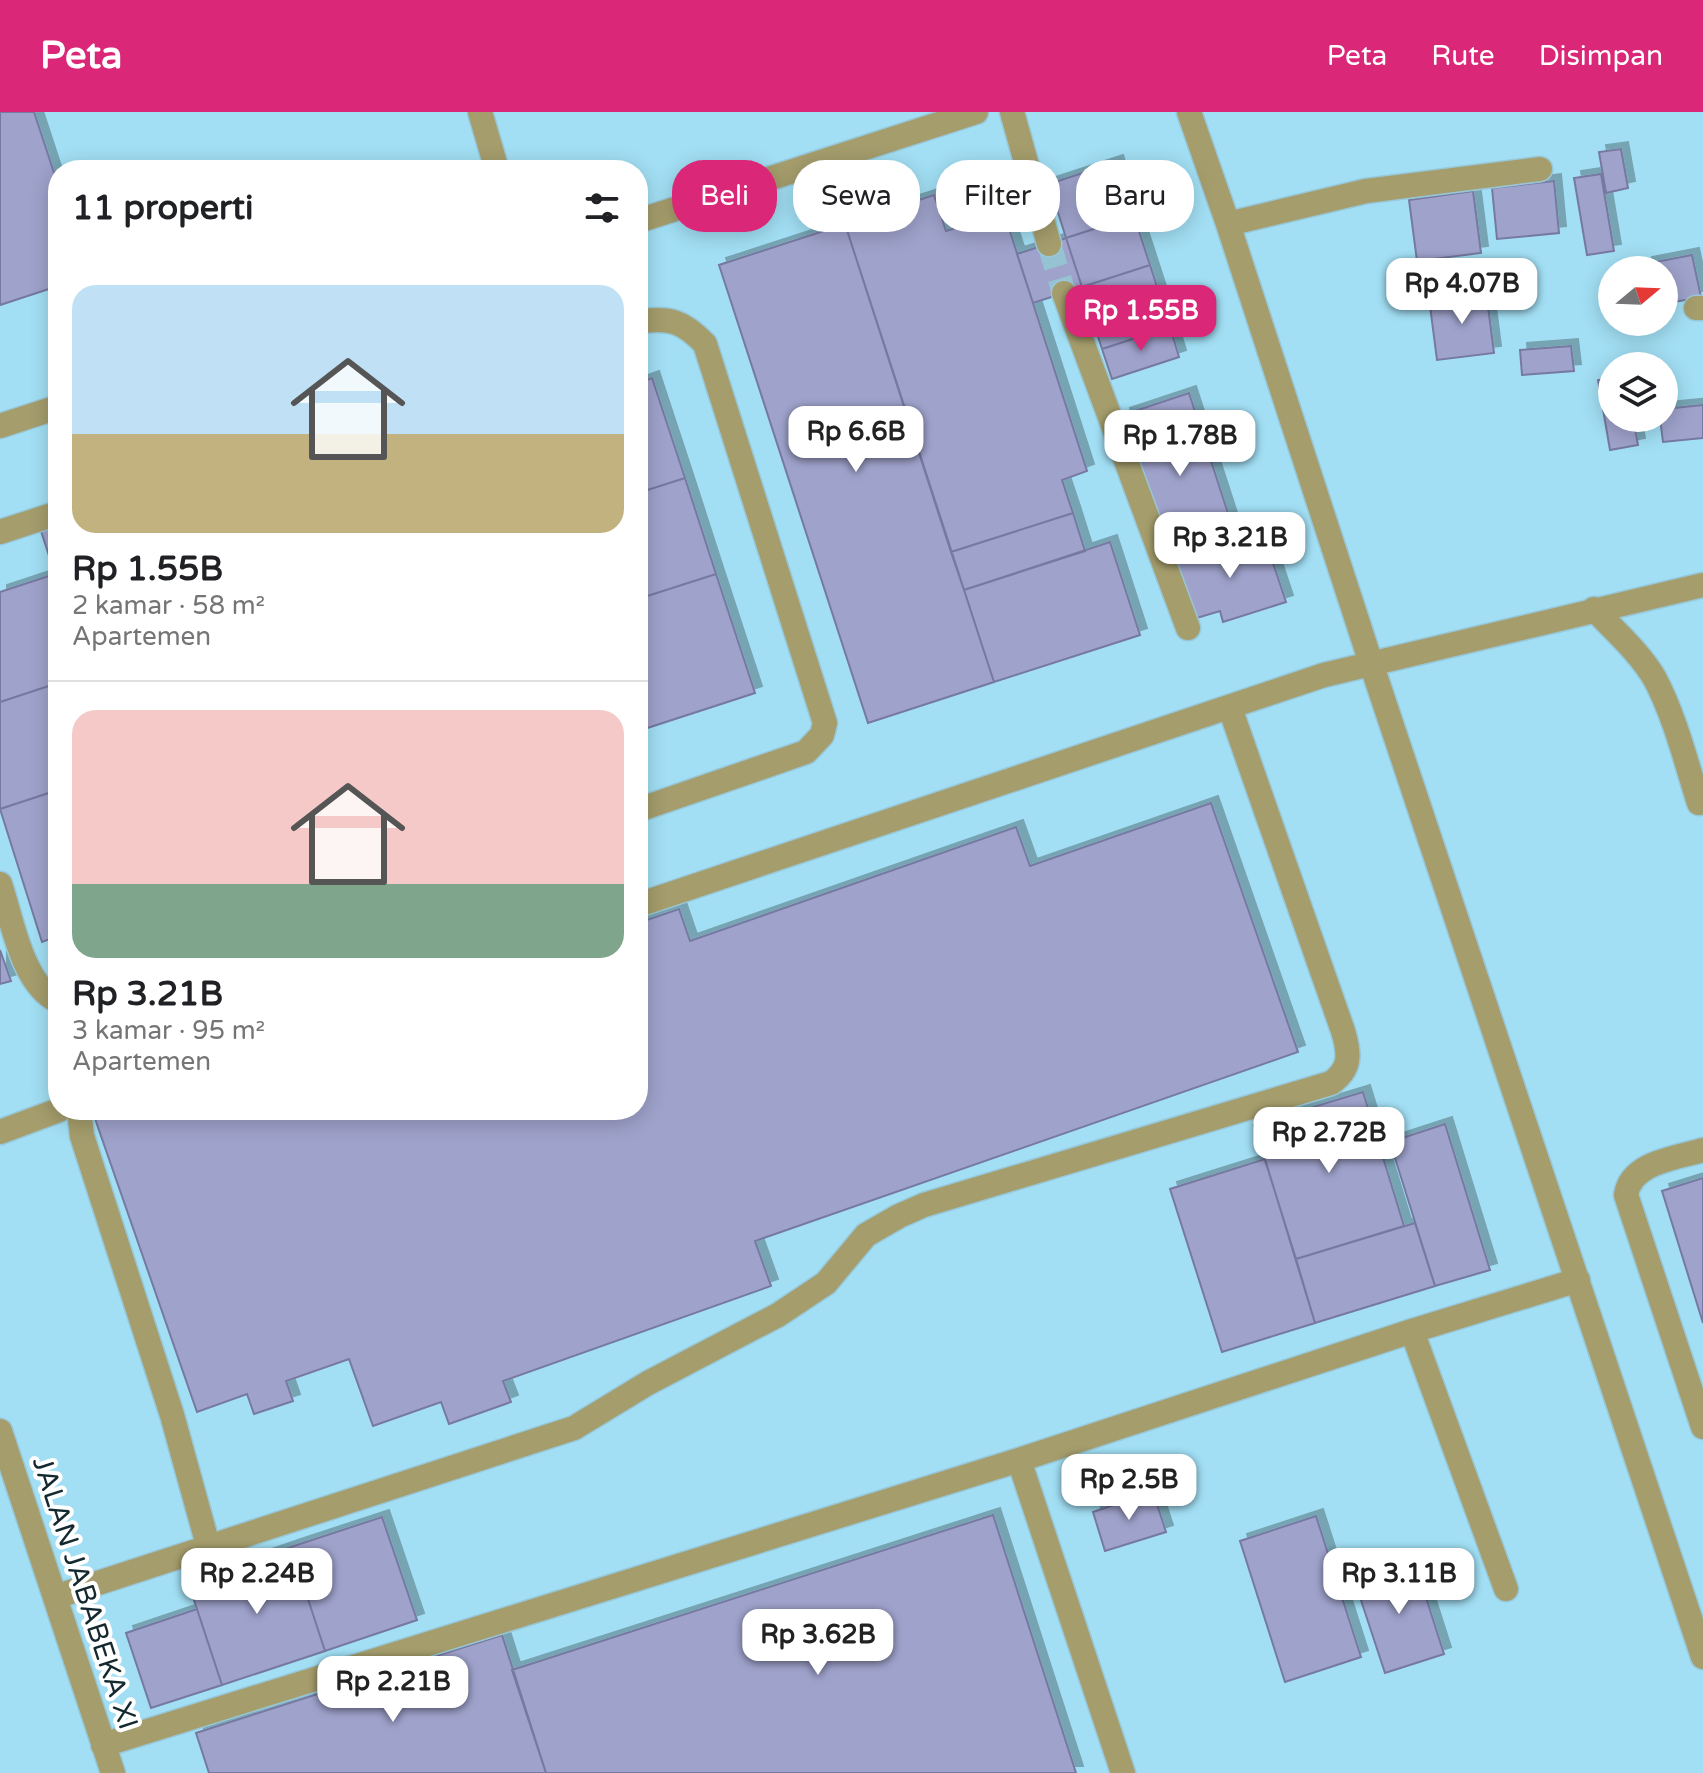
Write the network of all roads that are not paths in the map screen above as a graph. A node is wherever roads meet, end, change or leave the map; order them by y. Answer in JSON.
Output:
{"nodes":[{"id":1,"x":480,"y":112,"type":"edge"},
{"id":2,"x":976,"y":112,"type":"edge"},
{"id":3,"x":1012,"y":112,"type":"edge"},
{"id":4,"x":1189,"y":112,"type":"edge"},
{"id":5,"x":494,"y":160,"type":"edge"},
{"id":6,"x":1540,"y":169,"type":"dead end"},
{"id":7,"x":648,"y":218,"type":"edge"},
{"id":8,"x":1228,"y":224,"type":"junction"},
{"id":9,"x":1049,"y":244,"type":"tunnel mouth"},
{"id":10,"x":1064,"y":293,"type":"tunnel mouth"},
{"id":11,"x":648,"y":321,"type":"edge"},
{"id":12,"x":48,"y":410,"type":"edge"},
{"id":13,"x":0,"y":426,"type":"edge"},
{"id":14,"x":48,"y":516,"type":"edge"},
{"id":15,"x":0,"y":532,"type":"edge"},
{"id":16,"x":1703,"y":585,"type":"edge"},
{"id":17,"x":1594,"y":609,"type":"junction"},
{"id":18,"x":1188,"y":628,"type":"dead end"},
{"id":19,"x":1371,"y":663,"type":"junction"},
{"id":20,"x":1230,"y":708,"type":"junction"},
{"id":21,"x":1699,"y":803,"type":"dead end"},
{"id":22,"x":648,"y":807,"type":"edge"},
{"id":23,"x":0,"y":884,"type":"edge"},
{"id":24,"x":648,"y":902,"type":"edge"},
{"id":25,"x":48,"y":996,"type":"edge"},
{"id":26,"x":48,"y":1114,"type":"edge"},
{"id":27,"x":80,"y":1120,"type":"edge"},
{"id":28,"x":0,"y":1132,"type":"edge"},
{"id":29,"x":1703,"y":1150,"type":"edge"},
{"id":30,"x":1578,"y":1280,"type":"junction"},
{"id":31,"x":1412,"y":1331,"type":"junction"},
{"id":32,"x":1703,"y":1427,"type":"edge"},
{"id":33,"x":0,"y":1431,"type":"edge"},
{"id":34,"x":1019,"y":1460,"type":"junction"},
{"id":35,"x":209,"y":1549,"type":"junction"},
{"id":36,"x":1506,"y":1589,"type":"dead end"},
{"id":37,"x":55,"y":1597,"type":"junction"},
{"id":38,"x":1703,"y":1657,"type":"edge"},
{"id":39,"x":103,"y":1745,"type":"junction"},
{"id":40,"x":113,"y":1773,"type":"edge"},
{"id":41,"x":1123,"y":1773,"type":"edge"}],
"edges":[{"from":1,"to":5,"type":"street"},
{"from":2,"to":7,"type":"street"},
{"from":3,"to":9,"type":"street"},
{"from":4,"to":8,"type":"street"},
{"from":6,"to":8,"type":"street"},
{"from":8,"to":19,"type":"street"},
{"from":10,"to":18,"type":"street"},
{"from":11,"to":22,"type":"street"},
{"from":12,"to":13,"type":"street"},
{"from":14,"to":15,"type":"street"},
{"from":16,"to":17,"type":"street"},
{"from":17,"to":19,"type":"street"},
{"from":17,"to":21,"type":"street"},
{"from":19,"to":20,"type":"street"},
{"from":19,"to":30,"type":"street"},
{"from":20,"to":24,"type":"street"},
{"from":20,"to":35,"type":"street"},
{"from":23,"to":25,"type":"street"},
{"from":26,"to":28,"type":"street"},
{"from":27,"to":35,"type":"street"},
{"from":29,"to":32,"type":"street"},
{"from":30,"to":31,"type":"street"},
{"from":30,"to":38,"type":"street"},
{"from":31,"to":34,"type":"street"},
{"from":31,"to":36,"type":"street"},
{"from":33,"to":37,"type":"street","name":"JALAN JABABEKA XI"},
{"from":34,"to":39,"type":"street"},
{"from":34,"to":41,"type":"street"},
{"from":35,"to":37,"type":"street"},
{"from":37,"to":39,"type":"street","name":"JALAN JABABEKA XI"},
{"from":39,"to":40,"type":"street","name":"JALAN JABABEKA XI"}]}
